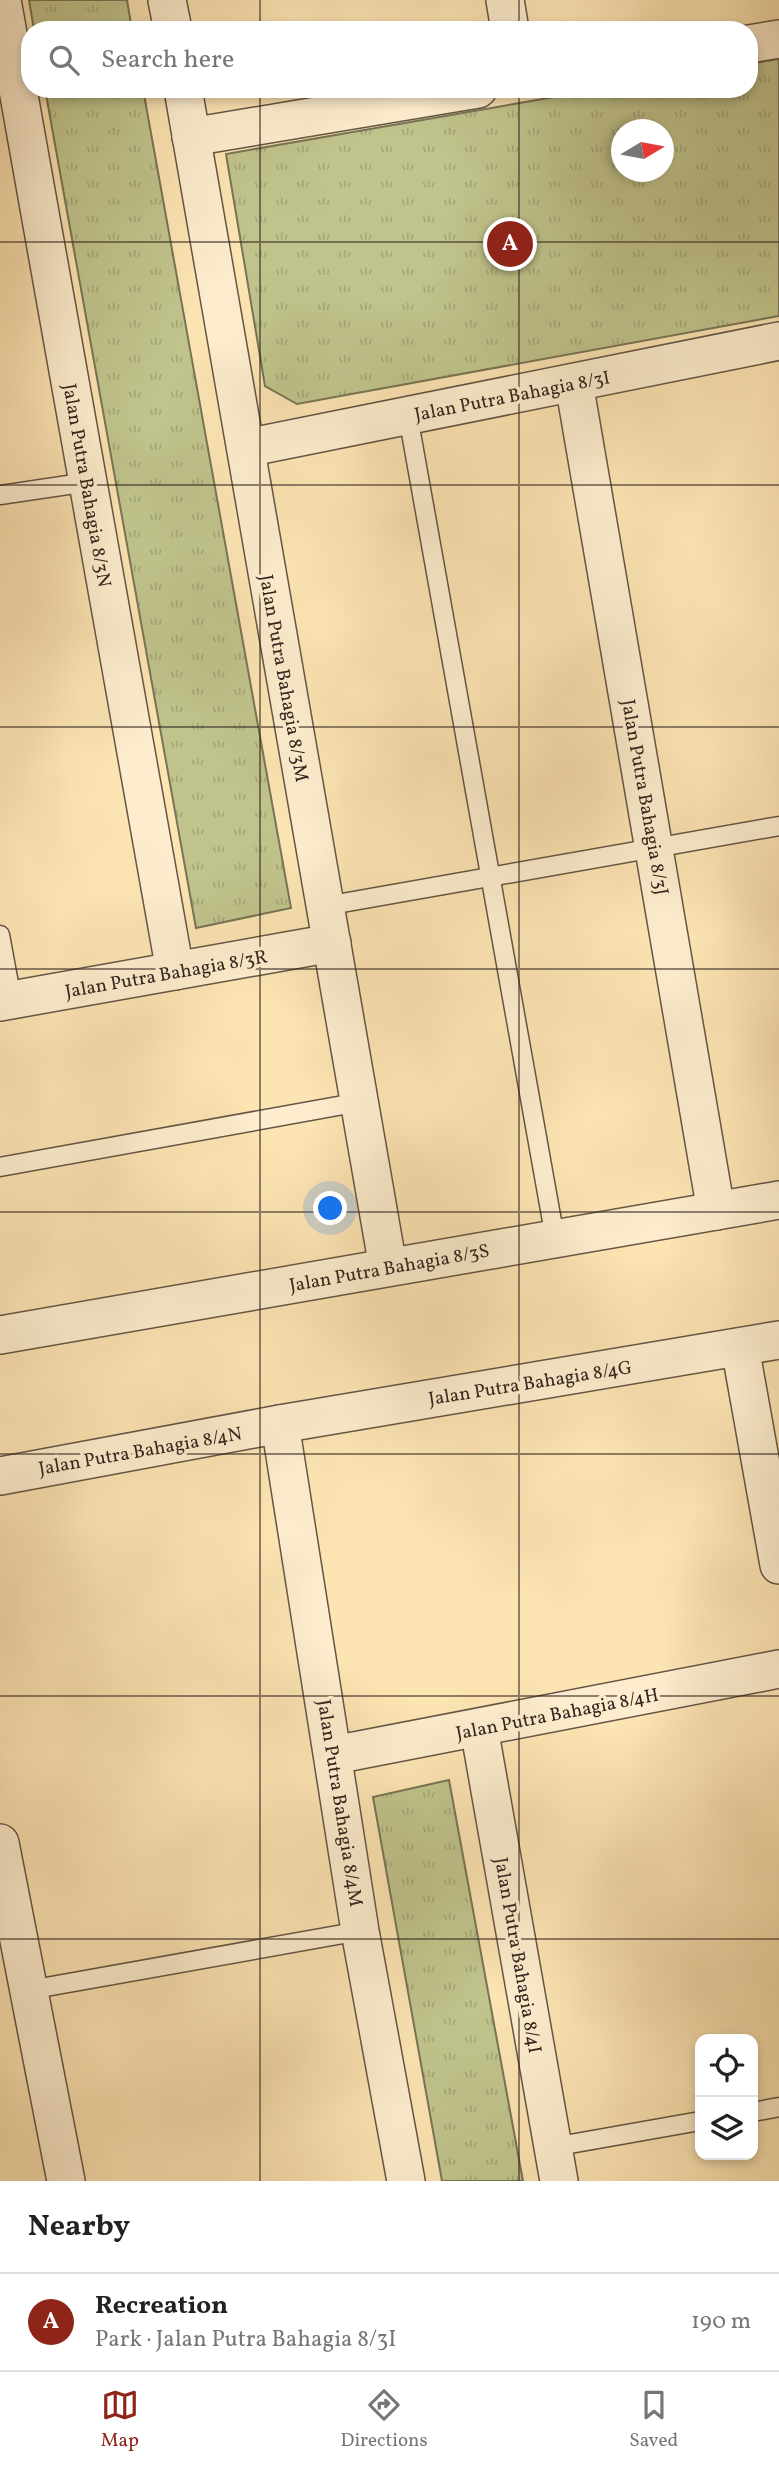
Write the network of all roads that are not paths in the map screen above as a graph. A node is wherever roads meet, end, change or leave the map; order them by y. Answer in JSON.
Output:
{"nodes":[{"id":1,"x":167,"y":0,"type":"edge"},
{"id":2,"x":505,"y":0,"type":"edge"},
{"id":3,"x":2,"y":15,"type":"edge"},
{"id":4,"x":171,"y":21,"type":"edge"},
{"id":5,"x":508,"y":21,"type":"edge"},
{"id":6,"x":779,"y":39,"type":"edge"},
{"id":7,"x":758,"y":42,"type":"edge"},
{"id":8,"x":184,"y":98,"type":"edge"},
{"id":9,"x":424,"y":98,"type":"edge"},
{"id":10,"x":191,"y":137,"type":"junction"},
{"id":11,"x":779,"y":341,"type":"edge"},
{"id":12,"x":574,"y":383,"type":"junction"},
{"id":13,"x":408,"y":416,"type":"junction"},
{"id":14,"x":246,"y":448,"type":"junction"},
{"id":15,"x":88,"y":482,"type":"junction"},
{"id":16,"x":0,"y":495,"type":"edge"},
{"id":17,"x":779,"y":827,"type":"edge"},
{"id":18,"x":654,"y":848,"type":"junction"},
{"id":19,"x":489,"y":877,"type":"junction"},
{"id":20,"x":325,"y":906,"type":"junction"},
{"id":21,"x":0,"y":935,"type":"edge"},
{"id":22,"x":332,"y":943,"type":"junction"},
{"id":23,"x":175,"y":971,"type":"junction"},
{"id":24,"x":6,"y":1001,"type":"edge"},
{"id":25,"x":360,"y":1102,"type":"junction"},
{"id":26,"x":0,"y":1167,"type":"edge"},
{"id":27,"x":779,"y":1200,"type":"edge"},
{"id":28,"x":716,"y":1210,"type":"junction"},
{"id":29,"x":555,"y":1238,"type":"junction"},
{"id":30,"x":388,"y":1267,"type":"junction"},
{"id":31,"x":0,"y":1335,"type":"edge"},
{"id":32,"x":779,"y":1340,"type":"edge"},
{"id":33,"x":740,"y":1347,"type":"junction"},
{"id":34,"x":280,"y":1424,"type":"junction"},
{"id":35,"x":0,"y":1476,"type":"edge"},
{"id":36,"x":779,"y":1565,"type":"edge"},
{"id":37,"x":779,"y":1668,"type":"edge"},
{"id":38,"x":480,"y":1728,"type":"junction"},
{"id":39,"x":334,"y":1755,"type":"junction"},
{"id":40,"x":0,"y":1843,"type":"edge"},
{"id":41,"x":360,"y":1931,"type":"junction"},
{"id":42,"x":29,"y":1990,"type":"junction"},
{"id":43,"x":779,"y":2107,"type":"edge"},
{"id":44,"x":758,"y":2111,"type":"edge"},
{"id":45,"x":695,"y":2122,"type":"edge"},
{"id":46,"x":556,"y":2164,"type":"edge"},
{"id":47,"x":66,"y":2181,"type":"edge"},
{"id":48,"x":406,"y":2181,"type":"edge"}],
"edges":[{"from":1,"to":4,"type":"street"},
{"from":2,"to":5,"type":"street"},
{"from":3,"to":15,"type":"street","name":"Jalan Putra Bahagia 8/3N"},
{"from":6,"to":7,"type":"street"},
{"from":8,"to":10,"type":"street","name":"Jalan Putra Bahagia 8/3M"},
{"from":9,"to":10,"type":"street"},
{"from":10,"to":14,"type":"street","name":"Jalan Putra Bahagia 8/3M"},
{"from":11,"to":12,"type":"street","name":"Jalan Putra Bahagia 8/3I"},
{"from":12,"to":13,"type":"street","name":"Jalan Putra Bahagia 8/3I"},
{"from":12,"to":18,"type":"street","name":"Jalan Putra Bahagia 8/3J"},
{"from":13,"to":14,"type":"street","name":"Jalan Putra Bahagia 8/3I"},
{"from":13,"to":19,"type":"lane"},
{"from":14,"to":20,"type":"street","name":"Jalan Putra Bahagia 8/3M"},
{"from":15,"to":16,"type":"lane"},
{"from":15,"to":23,"type":"street","name":"Jalan Putra Bahagia 8/3N"},
{"from":17,"to":18,"type":"lane"},
{"from":18,"to":19,"type":"lane"},
{"from":18,"to":28,"type":"street","name":"Jalan Putra Bahagia 8/3J"},
{"from":19,"to":20,"type":"lane"},
{"from":19,"to":29,"type":"lane"},
{"from":20,"to":22,"type":"street","name":"Jalan Putra Bahagia 8/3M"},
{"from":21,"to":24,"type":"lane"},
{"from":22,"to":23,"type":"street","name":"Jalan Putra Bahagia 8/3R"},
{"from":22,"to":25,"type":"street","name":"Jalan Putra Bahagia 8/3M"},
{"from":23,"to":24,"type":"street","name":"Jalan Putra Bahagia 8/3R"},
{"from":25,"to":26,"type":"lane"},
{"from":25,"to":30,"type":"street","name":"Jalan Putra Bahagia 8/3M"},
{"from":27,"to":28,"type":"street","name":"Jalan Putra Bahagia 8/3S"},
{"from":28,"to":29,"type":"street","name":"Jalan Putra Bahagia 8/3S"},
{"from":29,"to":30,"type":"street","name":"Jalan Putra Bahagia 8/3S"},
{"from":30,"to":31,"type":"street","name":"Jalan Putra Bahagia 8/3S"},
{"from":32,"to":33,"type":"street","name":"Jalan Putra Bahagia 8/4G"},
{"from":33,"to":34,"type":"street","name":"Jalan Putra Bahagia 8/4G"},
{"from":33,"to":36,"type":"street"},
{"from":34,"to":35,"type":"street","name":"Jalan Putra Bahagia 8/4N"},
{"from":34,"to":39,"type":"street","name":"Jalan Putra Bahagia 8/4M"},
{"from":37,"to":38,"type":"street","name":"Jalan Putra Bahagia 8/4H"},
{"from":38,"to":39,"type":"street","name":"Jalan Putra Bahagia 8/4H"},
{"from":38,"to":46,"type":"street","name":"Jalan Putra Bahagia 8/4I"},
{"from":39,"to":41,"type":"street","name":"Jalan Putra Bahagia 8/4M"},
{"from":40,"to":42,"type":"street"},
{"from":41,"to":42,"type":"lane"},
{"from":41,"to":48,"type":"street","name":"Jalan Putra Bahagia 8/4M"},
{"from":42,"to":47,"type":"street"},
{"from":43,"to":44,"type":"lane"},
{"from":45,"to":46,"type":"lane"}]}
